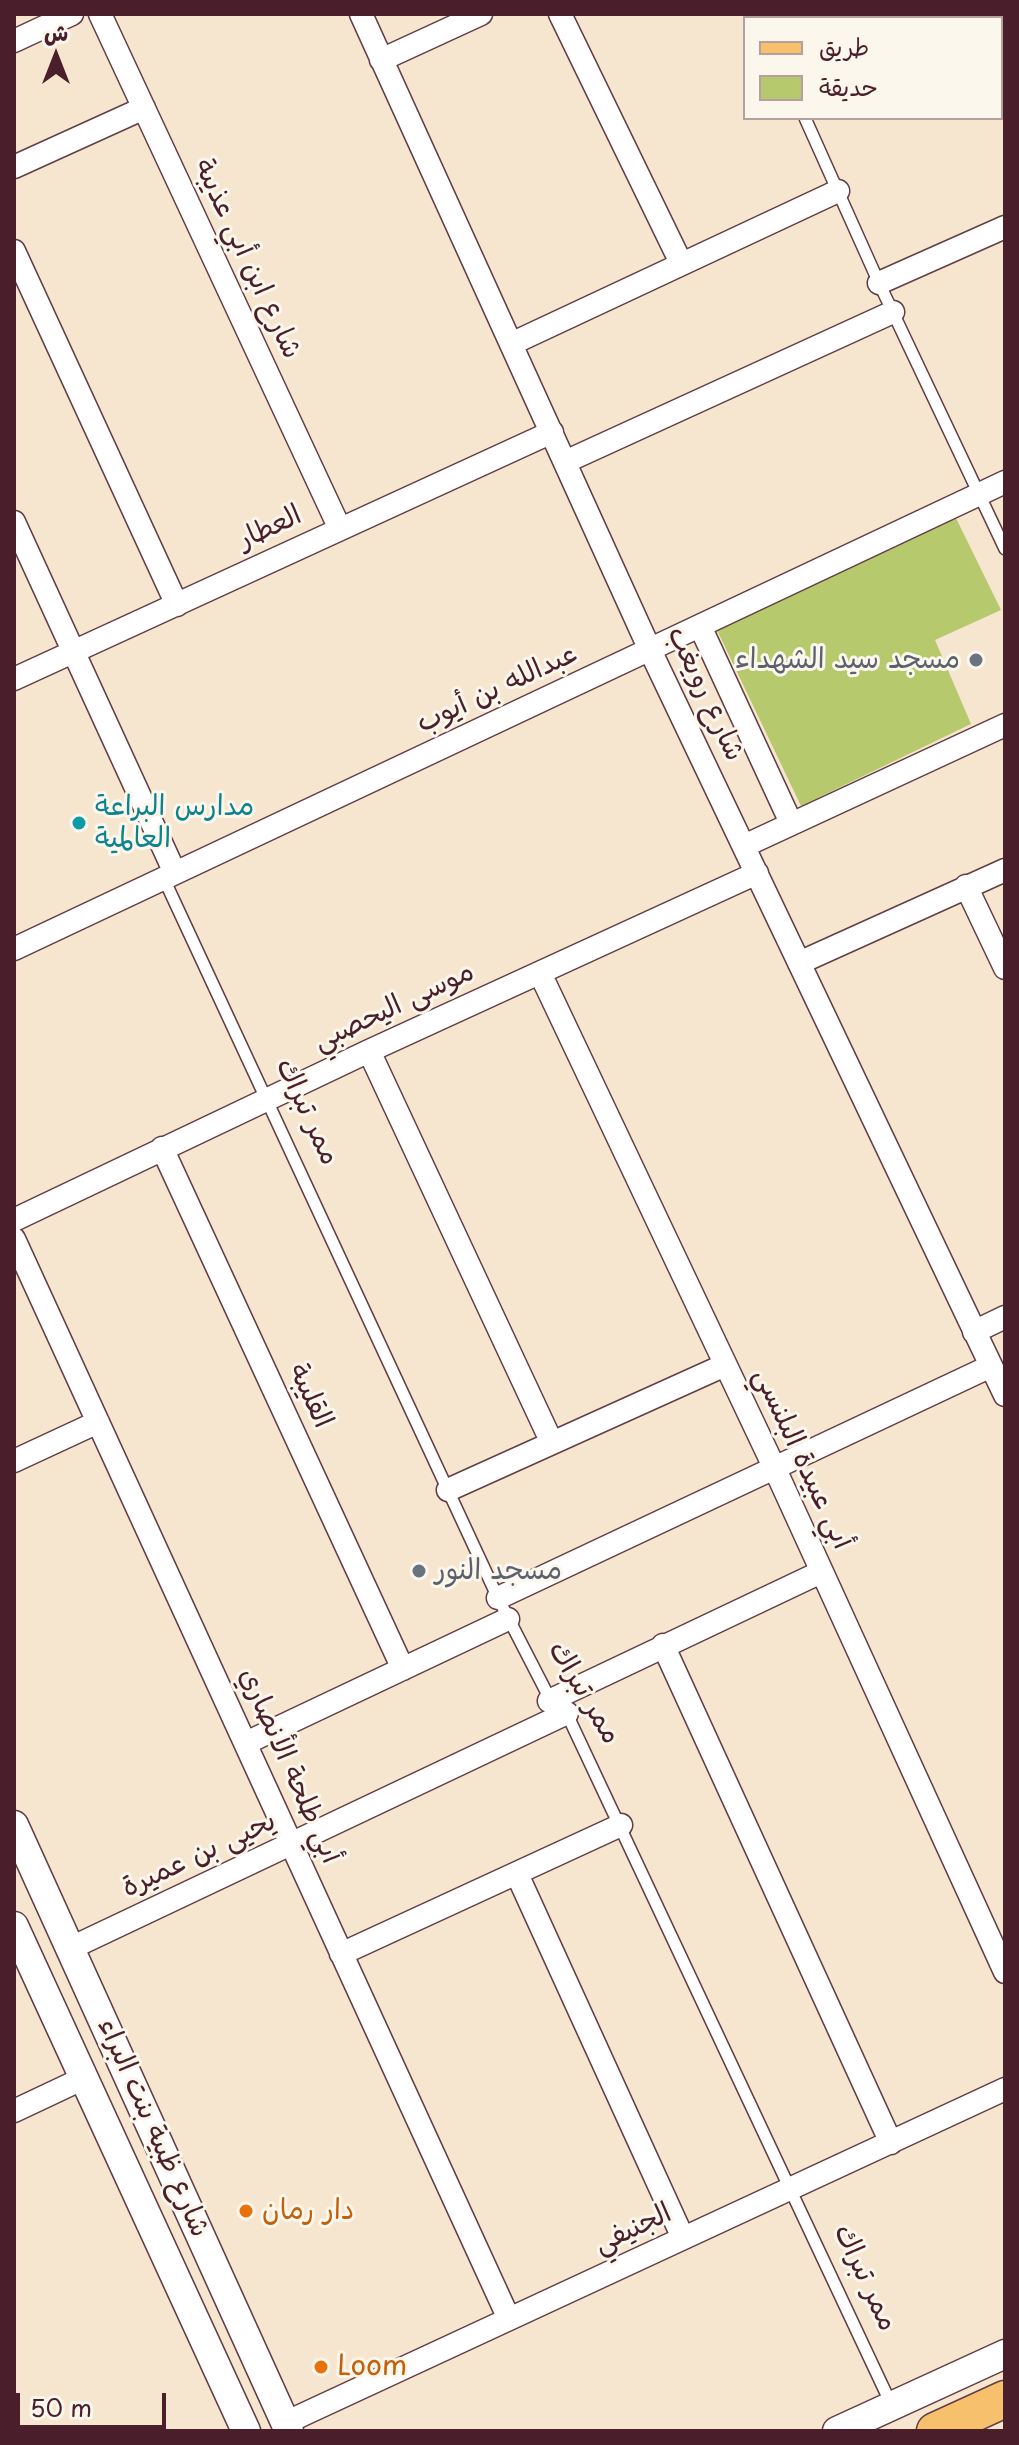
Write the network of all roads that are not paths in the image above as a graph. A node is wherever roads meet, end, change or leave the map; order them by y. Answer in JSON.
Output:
{"nodes":[{"id":1,"x":72,"y":14,"type":"edge"},
{"id":2,"x":100,"y":14,"type":"edge"},
{"id":3,"x":361,"y":14,"type":"edge"},
{"id":4,"x":481,"y":14,"type":"edge"},
{"id":5,"x":560,"y":14,"type":"edge"},
{"id":6,"x":14,"y":41,"type":"edge"},
{"id":7,"x":381,"y":60,"type":"junction"},
{"id":8,"x":144,"y":108,"type":"junction"},
{"id":9,"x":806,"y":120,"type":"edge"},
{"id":10,"x":14,"y":167,"type":"edge"},
{"id":11,"x":838,"y":191,"type":"junction"},
{"id":12,"x":1005,"y":227,"type":"edge"},
{"id":13,"x":14,"y":251,"type":"edge"},
{"id":14,"x":681,"y":263,"type":"junction"},
{"id":15,"x":879,"y":283,"type":"junction"},
{"id":16,"x":893,"y":312,"type":"junction"},
{"id":17,"x":511,"y":344,"type":"junction"},
{"id":18,"x":552,"y":432,"type":"junction"},
{"id":19,"x":565,"y":462,"type":"junction"},
{"id":20,"x":1005,"y":482,"type":"edge"},
{"id":21,"x":979,"y":493,"type":"junction"},
{"id":22,"x":14,"y":522,"type":"edge"},
{"id":23,"x":340,"y":529,"type":"junction"},
{"id":24,"x":1005,"y":549,"type":"edge"},
{"id":25,"x":177,"y":605,"type":"junction"},
{"id":26,"x":700,"y":626,"type":"junction"},
{"id":27,"x":650,"y":650,"type":"junction"},
{"id":28,"x":74,"y":653,"type":"junction"},
{"id":29,"x":14,"y":679,"type":"edge"},
{"id":30,"x":1005,"y":725,"type":"edge"},
{"id":31,"x":791,"y":823,"type":"junction"},
{"id":32,"x":744,"y":846,"type":"junction"},
{"id":33,"x":1005,"y":870,"type":"edge"},
{"id":34,"x":757,"y":873,"type":"junction"},
{"id":35,"x":170,"y":876,"type":"junction"},
{"id":36,"x":966,"y":886,"type":"junction"},
{"id":37,"x":14,"y":949,"type":"edge"},
{"id":38,"x":799,"y":963,"type":"junction"},
{"id":39,"x":1005,"y":968,"type":"edge"},
{"id":40,"x":540,"y":973,"type":"junction"},
{"id":41,"x":369,"y":1051,"type":"junction"},
{"id":42,"x":268,"y":1099,"type":"junction"},
{"id":43,"x":162,"y":1148,"type":"junction"},
{"id":44,"x":14,"y":1220,"type":"edge"},
{"id":45,"x":14,"y":1239,"type":"edge"},
{"id":46,"x":1005,"y":1317,"type":"edge"},
{"id":47,"x":974,"y":1332,"type":"junction"},
{"id":48,"x":725,"y":1365,"type":"junction"},
{"id":49,"x":991,"y":1366,"type":"junction"},
{"id":50,"x":1005,"y":1395,"type":"edge"},
{"id":51,"x":98,"y":1422,"type":"junction"},
{"id":52,"x":552,"y":1443,"type":"junction"},
{"id":53,"x":14,"y":1461,"type":"edge"},
{"id":54,"x":775,"y":1469,"type":"junction"},
{"id":55,"x":448,"y":1490,"type":"junction"},
{"id":56,"x":821,"y":1572,"type":"junction"},
{"id":57,"x":498,"y":1598,"type":"junction"},
{"id":58,"x":508,"y":1619,"type":"junction"},
{"id":59,"x":663,"y":1645,"type":"junction"},
{"id":60,"x":403,"y":1669,"type":"junction"},
{"id":61,"x":558,"y":1707,"type":"junction"},
{"id":62,"x":246,"y":1743,"type":"junction"},
{"id":63,"x":14,"y":1825,"type":"edge"},
{"id":64,"x":621,"y":1825,"type":"junction"},
{"id":65,"x":292,"y":1845,"type":"junction"},
{"id":66,"x":517,"y":1874,"type":"junction"},
{"id":67,"x":14,"y":1926,"type":"edge"},
{"id":68,"x":71,"y":1948,"type":"junction"},
{"id":69,"x":341,"y":1954,"type":"junction"},
{"id":70,"x":1005,"y":1972,"type":"edge"},
{"id":71,"x":84,"y":2078,"type":"junction"},
{"id":72,"x":1005,"y":2089,"type":"edge"},
{"id":73,"x":14,"y":2111,"type":"edge"},
{"id":74,"x":891,"y":2143,"type":"junction"},
{"id":75,"x":790,"y":2190,"type":"junction"},
{"id":76,"x":683,"y":2238,"type":"junction"},
{"id":77,"x":509,"y":2319,"type":"junction"},
{"id":78,"x":1005,"y":2354,"type":"edge"},
{"id":79,"x":1005,"y":2399,"type":"edge"},
{"id":80,"x":892,"y":2406,"type":"junction"},
{"id":81,"x":287,"y":2427,"type":"edge"},
{"id":82,"x":246,"y":2431,"type":"edge"},
{"id":83,"x":837,"y":2431,"type":"edge"},
{"id":84,"x":935,"y":2431,"type":"edge"}],
"edges":[{"from":1,"to":6,"type":"street"},
{"from":2,"to":8,"type":"street","name":"شارع ابن أبي عذيبة"},
{"from":3,"to":7,"type":"street","name":"شارع رويغب"},
{"from":4,"to":7,"type":"street"},
{"from":5,"to":14,"type":"street"},
{"from":7,"to":17,"type":"street","name":"شارع رويغب"},
{"from":8,"to":10,"type":"street"},
{"from":8,"to":23,"type":"street","name":"شارع ابن أبي عذيبة"},
{"from":9,"to":11,"type":"lane"},
{"from":11,"to":14,"type":"street"},
{"from":11,"to":15,"type":"lane"},
{"from":12,"to":15,"type":"street"},
{"from":13,"to":25,"type":"street"},
{"from":14,"to":17,"type":"street"},
{"from":15,"to":16,"type":"lane"},
{"from":16,"to":19,"type":"street"},
{"from":16,"to":21,"type":"lane"},
{"from":17,"to":18,"type":"street","name":"شارع رويغب"},
{"from":18,"to":19,"type":"street","name":"شارع رويغب"},
{"from":18,"to":23,"type":"street","name":"العطار"},
{"from":19,"to":27,"type":"street","name":"شارع رويغب"},
{"from":20,"to":21,"type":"street","name":"عبدالله بن أيوب"},
{"from":21,"to":24,"type":"lane"},
{"from":21,"to":26,"type":"street","name":"عبدالله بن أيوب"},
{"from":22,"to":28,"type":"street","name":"ممر تبراك"},
{"from":23,"to":25,"type":"street","name":"العطار"},
{"from":25,"to":28,"type":"street","name":"العطار"},
{"from":26,"to":27,"type":"street","name":"عبدالله بن أيوب"},
{"from":26,"to":31,"type":"street"},
{"from":27,"to":32,"type":"street","name":"شارع رويغب"},
{"from":27,"to":35,"type":"street","name":"عبدالله بن أيوب"},
{"from":28,"to":29,"type":"street","name":"العطار"},
{"from":28,"to":35,"type":"street","name":"ممر تبراك"},
{"from":30,"to":31,"type":"street"},
{"from":31,"to":32,"type":"street"},
{"from":32,"to":34,"type":"street","name":"شارع رويغب"},
{"from":33,"to":36,"type":"street"},
{"from":34,"to":38,"type":"street","name":"شارع رويغب"},
{"from":34,"to":40,"type":"street","name":"موسى اليحصبي"},
{"from":35,"to":37,"type":"street","name":"عبدالله بن أيوب"},
{"from":35,"to":42,"type":"lane","name":"ممر تبراك"},
{"from":36,"to":38,"type":"street"},
{"from":36,"to":39,"type":"street"},
{"from":38,"to":47,"type":"street","name":"شارع رويغب"},
{"from":40,"to":41,"type":"street","name":"موسى اليحصبي"},
{"from":40,"to":48,"type":"street","name":"أبي عبيدة البلنسي"},
{"from":41,"to":42,"type":"street","name":"موسى اليحصبي"},
{"from":41,"to":52,"type":"street"},
{"from":42,"to":43,"type":"street","name":"موسى اليحصبي"},
{"from":42,"to":55,"type":"lane","name":"ممر تبراك"},
{"from":43,"to":44,"type":"street","name":"موسى اليحصبي"},
{"from":43,"to":60,"type":"street","name":"القليبة"},
{"from":45,"to":51,"type":"street","name":"أبي طلحة الأنصاري"},
{"from":46,"to":47,"type":"street"},
{"from":47,"to":49,"type":"street","name":"شارع رويغب"},
{"from":48,"to":52,"type":"street"},
{"from":48,"to":54,"type":"street","name":"أبي عبيدة البلنسي"},
{"from":49,"to":50,"type":"street","name":"شارع رويغب"},
{"from":49,"to":54,"type":"street"},
{"from":51,"to":53,"type":"street"},
{"from":51,"to":62,"type":"street","name":"أبي طلحة الأنصاري"},
{"from":52,"to":55,"type":"street"},
{"from":54,"to":56,"type":"street","name":"أبي عبيدة البلنسي"},
{"from":54,"to":57,"type":"street"},
{"from":55,"to":57,"type":"lane","name":"ممر تبراك"},
{"from":56,"to":59,"type":"street","name":"يحيى بن عميرة"},
{"from":56,"to":70,"type":"street","name":"أبي عبيدة البلنسي"},
{"from":57,"to":58,"type":"lane","name":"ممر تبراك"},
{"from":58,"to":60,"type":"street"},
{"from":58,"to":61,"type":"lane","name":"ممر تبراك"},
{"from":59,"to":61,"type":"street","name":"يحيى بن عميرة"},
{"from":59,"to":74,"type":"street"},
{"from":60,"to":62,"type":"street"},
{"from":61,"to":64,"type":"lane","name":"ممر تبراك"},
{"from":61,"to":65,"type":"street","name":"يحيى بن عميرة"},
{"from":62,"to":65,"type":"street","name":"أبي طلحة الأنصاري"},
{"from":63,"to":68,"type":"street","name":"شارع ظبية بنت البراء"},
{"from":64,"to":66,"type":"street"},
{"from":64,"to":75,"type":"lane","name":"ممر تبراك"},
{"from":65,"to":68,"type":"street","name":"يحيى بن عميرة"},
{"from":65,"to":69,"type":"street","name":"أبي طلحة الأنصاري"},
{"from":66,"to":69,"type":"street"},
{"from":66,"to":76,"type":"street"},
{"from":67,"to":71,"type":"street","name":"شارع ظبية بنت البراء"},
{"from":68,"to":81,"type":"street","name":"شارع ظبية بنت البراء"},
{"from":69,"to":77,"type":"street","name":"أبي طلحة الأنصاري"},
{"from":71,"to":73,"type":"street"},
{"from":71,"to":82,"type":"street","name":"شارع ظبية بنت البراء"},
{"from":72,"to":74,"type":"street","name":"الجنيفي"},
{"from":74,"to":75,"type":"street","name":"الجنيفي"},
{"from":75,"to":76,"type":"street","name":"الجنيفي"},
{"from":75,"to":80,"type":"lane","name":"ممر تبراك"},
{"from":76,"to":77,"type":"street","name":"الجنيفي"},
{"from":77,"to":81,"type":"street","name":"الجنيفي"},
{"from":78,"to":80,"type":"street"},
{"from":79,"to":84,"type":"main road"},
{"from":80,"to":83,"type":"street"}]}
